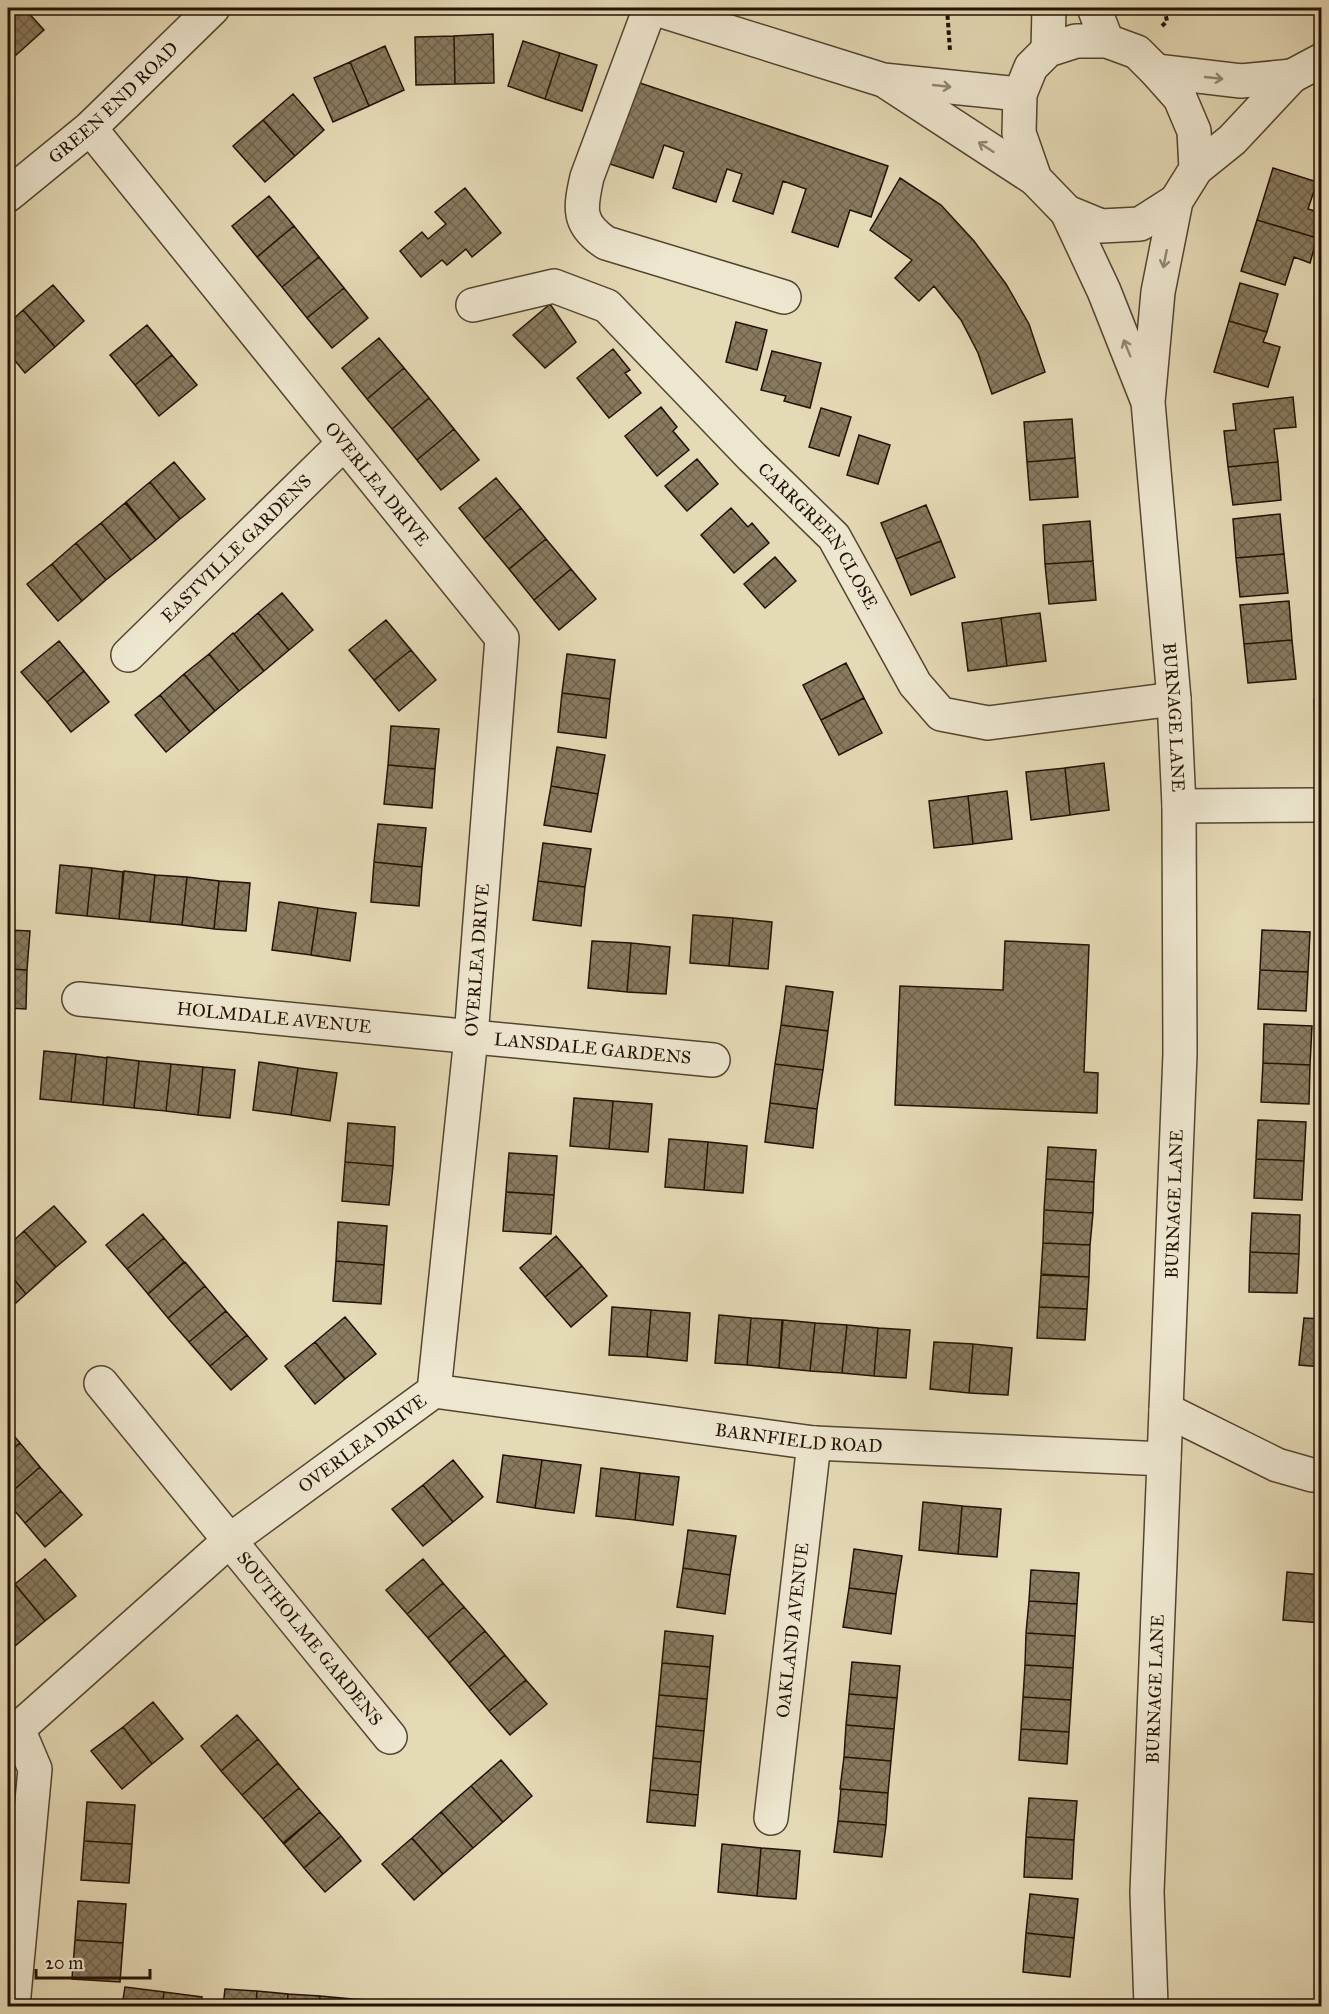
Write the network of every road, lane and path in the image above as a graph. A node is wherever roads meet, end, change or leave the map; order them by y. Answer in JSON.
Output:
{"nodes":[{"id":1,"x":213,"y":8,"type":"edge"},
{"id":2,"x":652,"y":8,"type":"edge"},
{"id":3,"x":947,"y":8,"type":"edge"},
{"id":4,"x":1049,"y":8,"type":"edge"},
{"id":5,"x":1094,"y":8,"type":"edge"},
{"id":6,"x":1107,"y":41,"type":"junction"},
{"id":7,"x":1048,"y":50,"type":"junction"},
{"id":8,"x":1322,"y":60,"type":"edge"},
{"id":9,"x":1156,"y":72,"type":"junction"},
{"id":10,"x":1292,"y":76,"type":"junction"},
{"id":11,"x":883,"y":80,"type":"junction"},
{"id":12,"x":953,"y":87,"type":"junction"},
{"id":13,"x":1020,"y":94,"type":"junction"},
{"id":14,"x":90,"y":128,"type":"junction"},
{"id":15,"x":1196,"y":169,"type":"junction"},
{"id":16,"x":1035,"y":179,"type":"junction"},
{"id":17,"x":8,"y":195,"type":"edge"},
{"id":18,"x":1176,"y":201,"type":"junction"},
{"id":19,"x":1067,"y":212,"type":"junction"},
{"id":20,"x":784,"y":297,"type":"dead end"},
{"id":21,"x":473,"y":305,"type":"dead end"},
{"id":22,"x":1148,"y":402,"type":"junction"},
{"id":23,"x":344,"y":443,"type":"junction"},
{"id":24,"x":128,"y":655,"type":"dead end"},
{"id":25,"x":1174,"y":699,"type":"junction"},
{"id":26,"x":1322,"y":805,"type":"edge"},
{"id":27,"x":1179,"y":806,"type":"junction"},
{"id":28,"x":79,"y":999,"type":"dead end"},
{"id":29,"x":471,"y":1037,"type":"junction"},
{"id":30,"x":713,"y":1060,"type":"dead end"},
{"id":31,"x":101,"y":1383,"type":"dead end"},
{"id":32,"x":434,"y":1391,"type":"junction"},
{"id":33,"x":1166,"y":1410,"type":"junction"},
{"id":34,"x":814,"y":1443,"type":"junction"},
{"id":35,"x":1164,"y":1459,"type":"junction"},
{"id":36,"x":1312,"y":1475,"type":"dead end"},
{"id":37,"x":229,"y":1541,"type":"junction"},
{"id":38,"x":13,"y":1728,"type":"edge"},
{"id":39,"x":390,"y":1737,"type":"dead end"},
{"id":40,"x":771,"y":1818,"type":"dead end"},
{"id":41,"x":13,"y":2007,"type":"edge"},
{"id":42,"x":1151,"y":2007,"type":"edge"}],
"edges":[{"from":1,"to":14,"type":"street","name":"GREEN END ROAD"},
{"from":2,"to":11,"type":"street"},
{"from":2,"to":20,"type":"street"},
{"from":3,"to":12,"type":"path"},
{"from":4,"to":7,"type":"street"},
{"from":5,"to":6,"type":"street"},
{"from":6,"to":7,"type":"street"},
{"from":6,"to":9,"type":"street"},
{"from":7,"to":13,"type":"street","name":"BURNAGE LANE"},
{"from":8,"to":10,"type":"street"},
{"from":9,"to":10,"type":"street","one_way":true},
{"from":9,"to":15,"type":"street"},
{"from":10,"to":15,"type":"street","name":"BURNAGE LANE"},
{"from":11,"to":12,"type":"street","one_way":true},
{"from":16,"to":11,"type":"street","one_way":true},
{"from":12,"to":13,"type":"street"},
{"from":13,"to":16,"type":"street","name":"BURNAGE LANE"},
{"from":14,"to":17,"type":"street","name":"GREEN END ROAD"},
{"from":14,"to":23,"type":"street","name":"OVERLEA DRIVE"},
{"from":15,"to":18,"type":"street","name":"BURNAGE LANE"},
{"from":16,"to":19,"type":"street","name":"BURNAGE LANE"},
{"from":18,"to":19,"type":"street","name":"BURNAGE LANE"},
{"from":18,"to":22,"type":"street","name":"BURNAGE LANE","one_way":true},
{"from":22,"to":19,"type":"street","name":"BURNAGE LANE","one_way":true},
{"from":21,"to":25,"type":"street","name":"CARRGREEN CLOSE"},
{"from":22,"to":25,"type":"street","name":"BURNAGE LANE"},
{"from":23,"to":24,"type":"street","name":"EASTVILLE GARDENS"},
{"from":23,"to":29,"type":"street","name":"OVERLEA DRIVE"},
{"from":25,"to":27,"type":"street","name":"BURNAGE LANE"},
{"from":26,"to":27,"type":"street"},
{"from":27,"to":33,"type":"street","name":"BURNAGE LANE"},
{"from":28,"to":29,"type":"street","name":"HOLMDALE AVENUE"},
{"from":29,"to":30,"type":"street","name":"LANSDALE GARDENS"},
{"from":29,"to":32,"type":"street","name":"OVERLEA DRIVE"},
{"from":31,"to":37,"type":"street","name":"SOUTHOLME GARDENS"},
{"from":32,"to":34,"type":"street","name":"BARNFIELD ROAD"},
{"from":32,"to":37,"type":"street","name":"OVERLEA DRIVE"},
{"from":33,"to":35,"type":"street","name":"BURNAGE LANE"},
{"from":33,"to":36,"type":"street"},
{"from":34,"to":35,"type":"street","name":"BARNFIELD ROAD"},
{"from":34,"to":40,"type":"street","name":"OAKLAND AVENUE"},
{"from":35,"to":42,"type":"street","name":"BURNAGE LANE"},
{"from":37,"to":38,"type":"street","name":"OVERLEA DRIVE"},
{"from":37,"to":39,"type":"street","name":"SOUTHOLME GARDENS"},
{"from":38,"to":41,"type":"street"}]}
